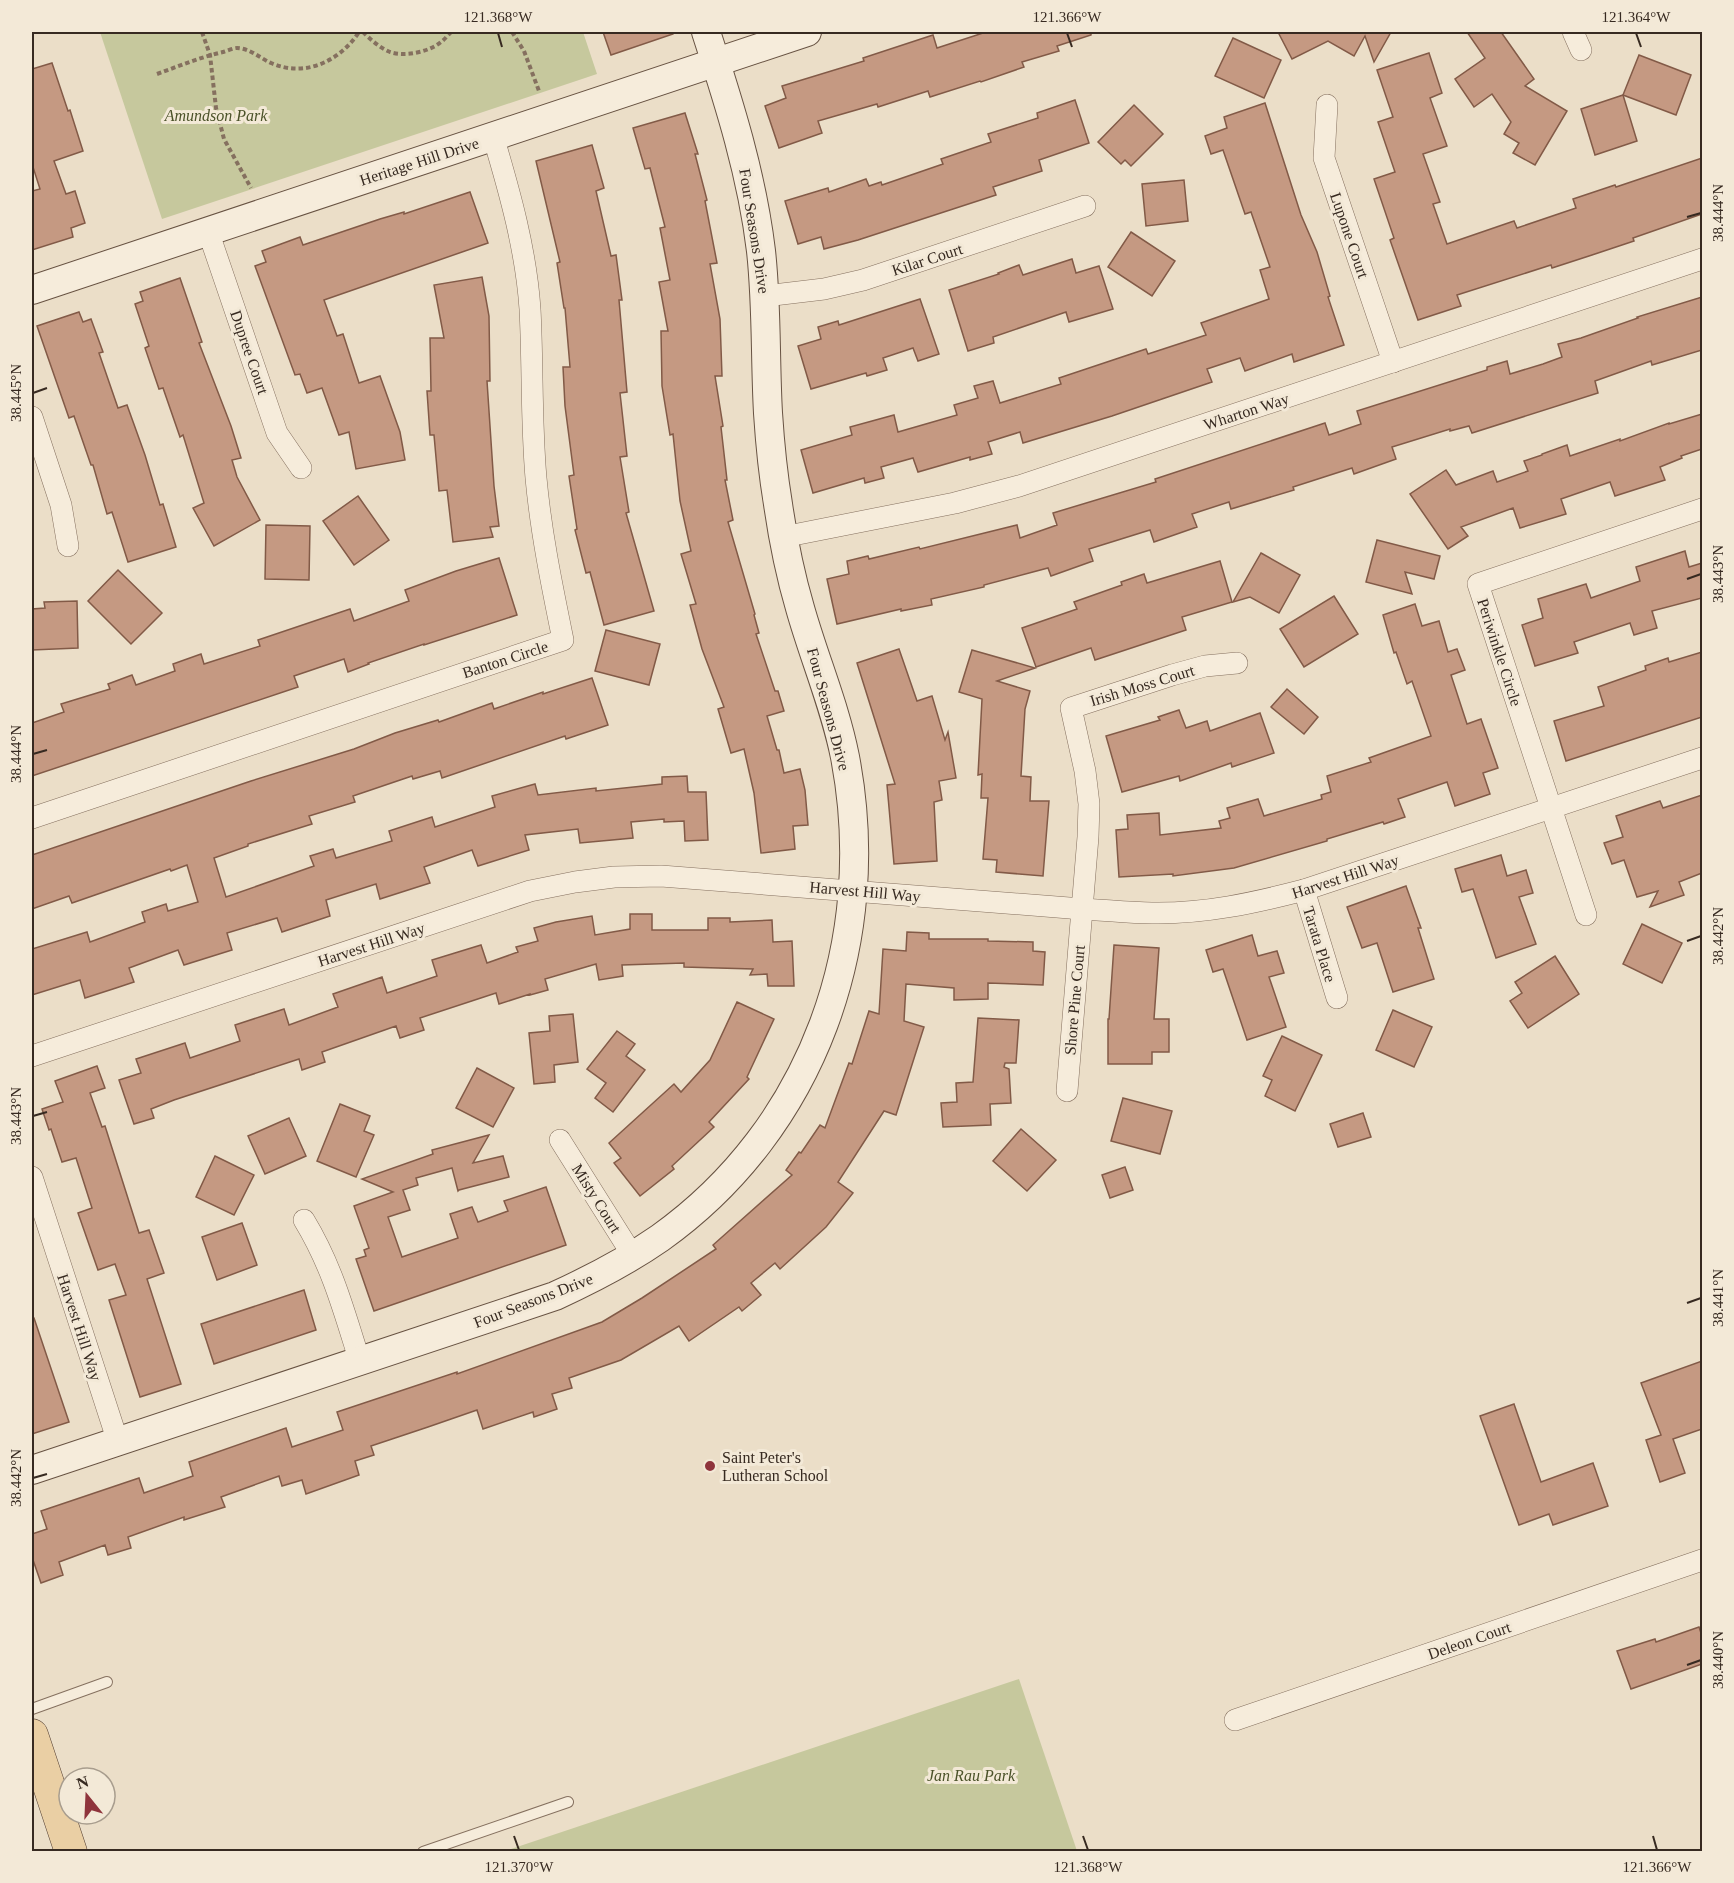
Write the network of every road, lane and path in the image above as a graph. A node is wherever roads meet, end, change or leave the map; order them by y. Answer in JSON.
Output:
{"nodes":[{"id":1,"x":202,"y":32,"type":"edge"},
{"id":2,"x":361,"y":32,"type":"edge"},
{"id":3,"x":451,"y":32,"type":"edge"},
{"id":4,"x":512,"y":32,"type":"edge"},
{"id":5,"x":706,"y":32,"type":"edge"},
{"id":6,"x":807,"y":32,"type":"edge"},
{"id":7,"x":210,"y":55,"type":"junction"},
{"id":8,"x":716,"y":62,"type":"junction"},
{"id":9,"x":157,"y":74,"type":"dead end"},
{"id":10,"x":539,"y":91,"type":"dead end"},
{"id":11,"x":1327,"y":105,"type":"dead end"},
{"id":12,"x":493,"y":136,"type":"junction"},
{"id":13,"x":251,"y":188,"type":"dead end"},
{"id":14,"x":1085,"y":206,"type":"dead end"},
{"id":15,"x":208,"y":231,"type":"junction"},
{"id":16,"x":1702,"y":258,"type":"edge"},
{"id":17,"x":32,"y":290,"type":"edge"},
{"id":18,"x":765,"y":296,"type":"junction"},
{"id":19,"x":1393,"y":362,"type":"junction"},
{"id":20,"x":32,"y":417,"type":"edge"},
{"id":21,"x":301,"y":468,"type":"dead end"},
{"id":22,"x":1702,"y":509,"type":"edge"},
{"id":23,"x":783,"y":537,"type":"junction"},
{"id":24,"x":68,"y":546,"type":"dead end"},
{"id":25,"x":1237,"y":663,"type":"dead end"},
{"id":26,"x":1702,"y":758,"type":"edge"},
{"id":27,"x":1551,"y":808,"type":"junction"},
{"id":28,"x":32,"y":818,"type":"edge"},
{"id":29,"x":853,"y":890,"type":"junction"},
{"id":30,"x":1304,"y":890,"type":"junction"},
{"id":31,"x":1082,"y":909,"type":"junction"},
{"id":32,"x":1586,"y":915,"type":"dead end"},
{"id":33,"x":1337,"y":998,"type":"dead end"},
{"id":34,"x":32,"y":1056,"type":"edge"},
{"id":35,"x":1067,"y":1091,"type":"dead end"},
{"id":36,"x":560,"y":1140,"type":"dead end"},
{"id":37,"x":32,"y":1177,"type":"edge"},
{"id":38,"x":304,"y":1220,"type":"dead end"},
{"id":39,"x":633,"y":1256,"type":"junction"},
{"id":40,"x":360,"y":1362,"type":"junction"},
{"id":41,"x":118,"y":1442,"type":"junction"},
{"id":42,"x":32,"y":1470,"type":"edge"},
{"id":43,"x":1702,"y":1560,"type":"edge"},
{"id":44,"x":107,"y":1682,"type":"dead end"},
{"id":45,"x":32,"y":1709,"type":"edge"},
{"id":46,"x":1235,"y":1720,"type":"dead end"},
{"id":47,"x":32,"y":1735,"type":"edge"},
{"id":48,"x":568,"y":1802,"type":"dead end"},
{"id":49,"x":71,"y":1851,"type":"edge"},
{"id":50,"x":423,"y":1851,"type":"edge"}],
"edges":[{"from":1,"to":7,"type":"path"},
{"from":2,"to":3,"type":"path"},
{"from":2,"to":7,"type":"path"},
{"from":4,"to":10,"type":"path"},
{"from":5,"to":8,"type":"street","name":"Four Seasons Drive"},
{"from":6,"to":8,"type":"street","name":"Heritage Hill Drive"},
{"from":7,"to":9,"type":"path"},
{"from":7,"to":13,"type":"path"},
{"from":8,"to":12,"type":"street","name":"Heritage Hill Drive"},
{"from":8,"to":18,"type":"street","name":"Four Seasons Drive"},
{"from":11,"to":19,"type":"street","name":"Lupone Court"},
{"from":12,"to":15,"type":"street","name":"Heritage Hill Drive"},
{"from":12,"to":28,"type":"street","name":"Banton Circle"},
{"from":14,"to":18,"type":"street","name":"Kilar Court"},
{"from":15,"to":17,"type":"street","name":"Heritage Hill Drive"},
{"from":15,"to":21,"type":"street","name":"Dupree Court"},
{"from":16,"to":19,"type":"street","name":"Wharton Way"},
{"from":18,"to":23,"type":"street","name":"Four Seasons Drive"},
{"from":19,"to":23,"type":"street","name":"Wharton Way"},
{"from":20,"to":24,"type":"street"},
{"from":22,"to":27,"type":"street","name":"Periwinkle Circle"},
{"from":23,"to":29,"type":"street","name":"Four Seasons Drive"},
{"from":25,"to":31,"type":"street","name":"Irish Moss Court"},
{"from":26,"to":27,"type":"street","name":"Harvest Hill Way"},
{"from":27,"to":30,"type":"street","name":"Harvest Hill Way"},
{"from":27,"to":32,"type":"street"},
{"from":29,"to":31,"type":"street","name":"Harvest Hill Way"},
{"from":29,"to":34,"type":"street","name":"Harvest Hill Way"},
{"from":29,"to":39,"type":"street","name":"Four Seasons Drive"},
{"from":30,"to":31,"type":"street","name":"Harvest Hill Way"},
{"from":30,"to":33,"type":"street","name":"Tarata Place"},
{"from":31,"to":35,"type":"street","name":"Shore Pine Court"},
{"from":36,"to":39,"type":"street","name":"Misty Court"},
{"from":37,"to":41,"type":"street","name":"Harvest Hill Way"},
{"from":38,"to":40,"type":"street"},
{"from":39,"to":40,"type":"street","name":"Four Seasons Drive"},
{"from":40,"to":41,"type":"street","name":"Four Seasons Drive"},
{"from":41,"to":42,"type":"street","name":"Four Seasons Drive"},
{"from":43,"to":46,"type":"street","name":"Deleon Court"},
{"from":44,"to":45,"type":"lane"},
{"from":47,"to":49,"type":"main road"},
{"from":48,"to":50,"type":"lane"}]}
